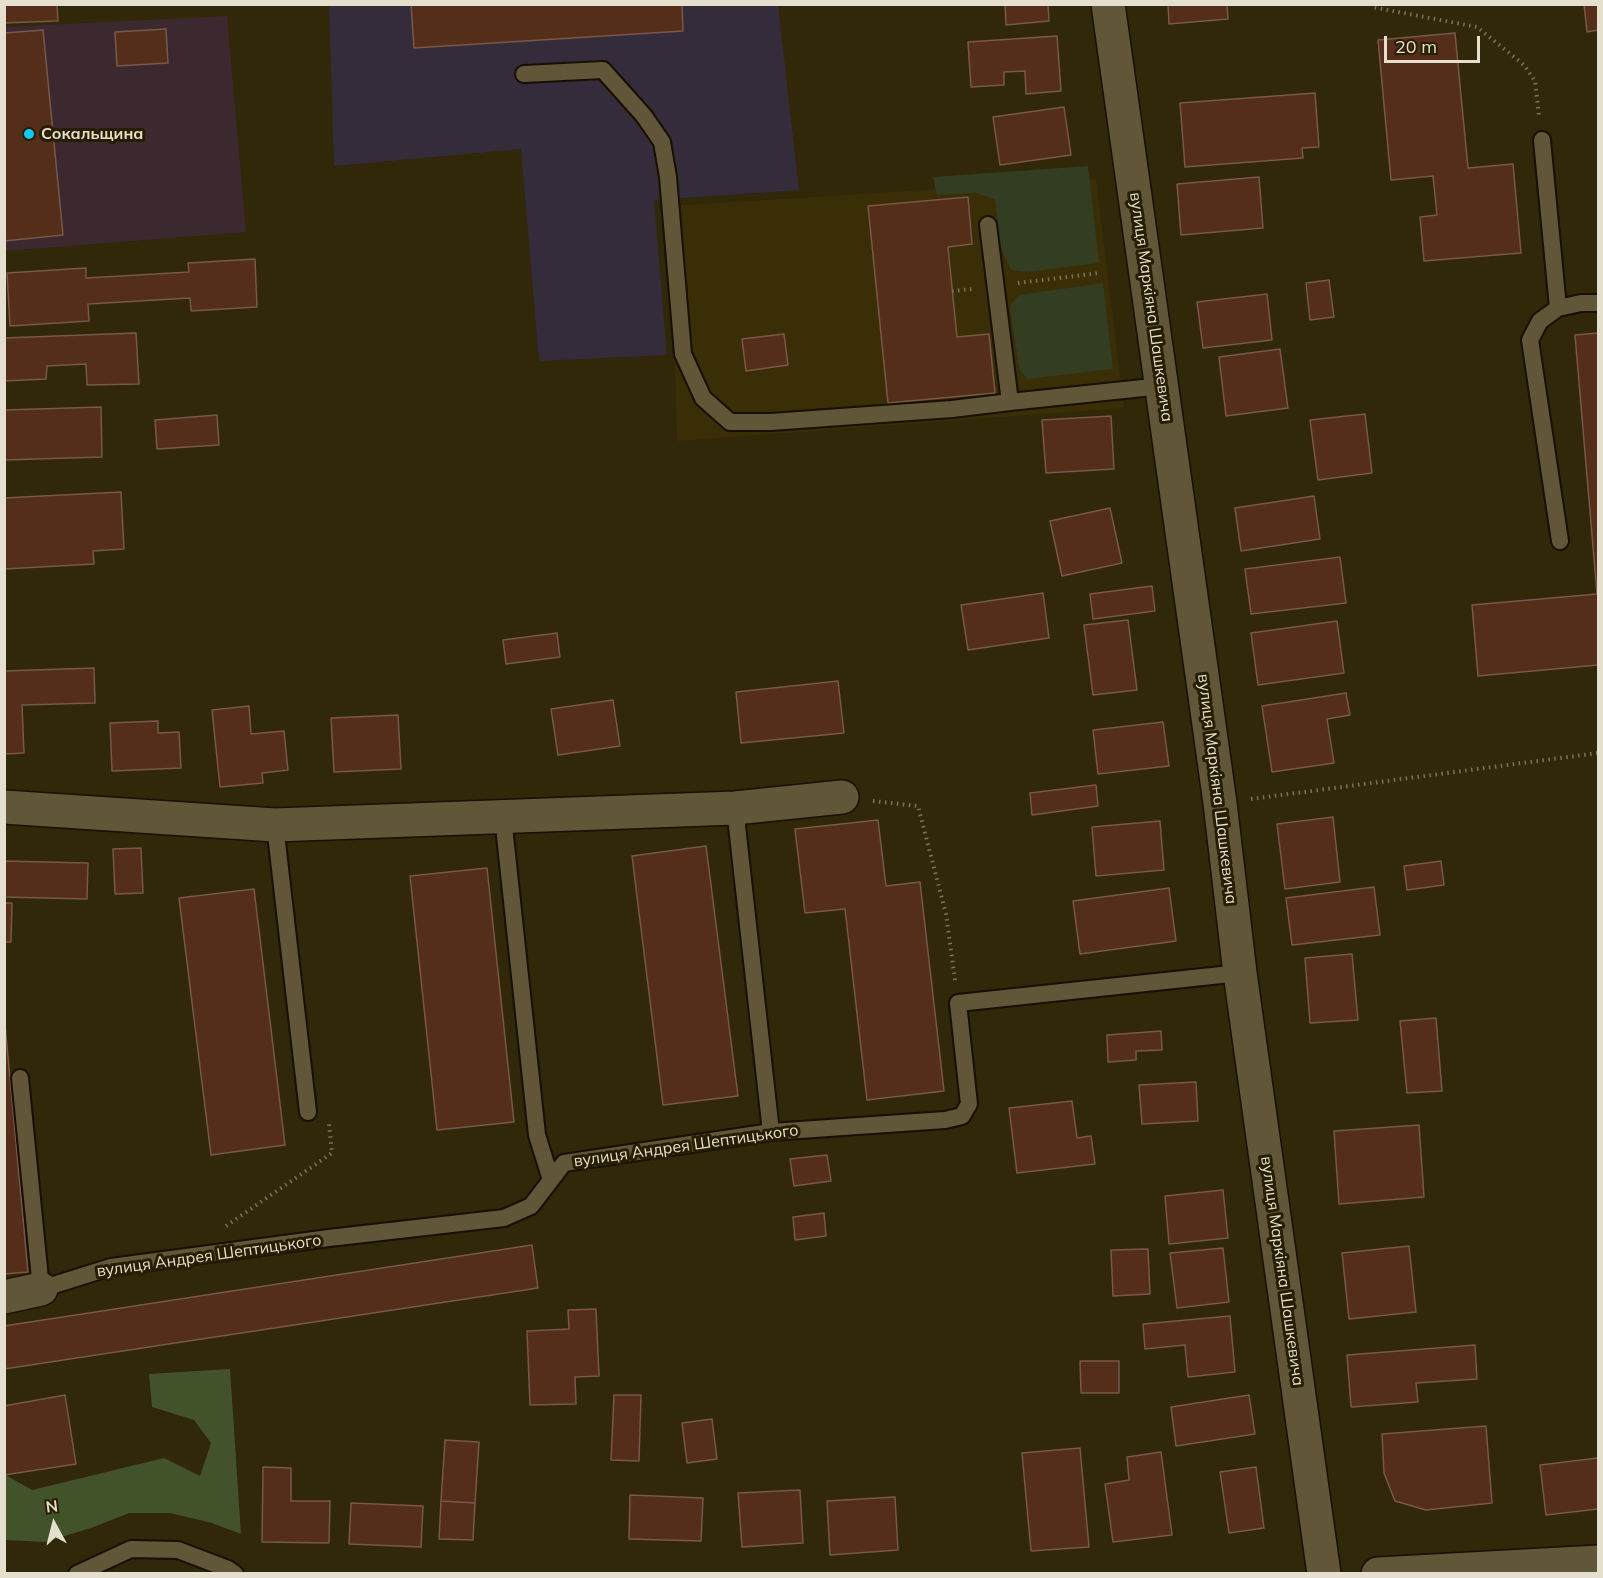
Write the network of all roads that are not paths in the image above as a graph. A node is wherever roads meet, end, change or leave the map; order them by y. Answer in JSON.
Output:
{"nodes":[{"id":1,"x":1108,"y":4,"type":"edge"},
{"id":2,"x":524,"y":74,"type":"dead end"},
{"id":3,"x":1542,"y":140,"type":"road end"},
{"id":4,"x":987,"y":225,"type":"dead end"},
{"id":5,"x":1599,"y":303,"type":"edge"},
{"id":6,"x":1558,"y":308,"type":"junction"},
{"id":7,"x":1162,"y":386,"type":"junction"},
{"id":8,"x":1010,"y":402,"type":"junction"},
{"id":9,"x":1560,"y":541,"type":"dead end"},
{"id":10,"x":842,"y":797,"type":"road end"},
{"id":11,"x":4,"y":807,"type":"edge"},
{"id":12,"x":735,"y":808,"type":"junction"},
{"id":13,"x":503,"y":817,"type":"junction"},
{"id":14,"x":275,"y":825,"type":"junction"},
{"id":15,"x":1240,"y":973,"type":"junction"},
{"id":16,"x":20,"y":1078,"type":"dead end"},
{"id":17,"x":308,"y":1113,"type":"dead end"},
{"id":18,"x":771,"y":1132,"type":"junction"},
{"id":19,"x":552,"y":1179,"type":"junction"},
{"id":20,"x":41,"y":1289,"type":"junction"},
{"id":21,"x":4,"y":1297,"type":"edge"},
{"id":22,"x":1599,"y":1562,"type":"edge"},
{"id":23,"x":77,"y":1574,"type":"edge"},
{"id":24,"x":235,"y":1574,"type":"edge"},
{"id":25,"x":1324,"y":1574,"type":"edge"},
{"id":26,"x":1378,"y":1574,"type":"edge"}],
"edges":[{"from":1,"to":7,"type":"street","name":"вулиця Маркіяна Шашкевича"},
{"from":2,"to":8,"type":"lane"},
{"from":3,"to":6,"type":"lane"},
{"from":4,"to":8,"type":"lane"},
{"from":5,"to":6,"type":"lane"},
{"from":6,"to":9,"type":"lane"},
{"from":7,"to":8,"type":"lane"},
{"from":7,"to":15,"type":"street","name":"вулиця Маркіяна Шашкевича"},
{"from":10,"to":12,"type":"street"},
{"from":11,"to":14,"type":"street"},
{"from":12,"to":13,"type":"street"},
{"from":12,"to":18,"type":"lane"},
{"from":13,"to":14,"type":"street"},
{"from":13,"to":19,"type":"lane"},
{"from":14,"to":17,"type":"lane"},
{"from":15,"to":18,"type":"lane","name":"вулиця Андрея Шептицького"},
{"from":15,"to":25,"type":"street","name":"вулиця Маркіяна Шашкевича"},
{"from":16,"to":20,"type":"lane"},
{"from":18,"to":19,"type":"lane","name":"вулиця Андрея Шептицького"},
{"from":19,"to":20,"type":"lane","name":"вулиця Андрея Шептицького"},
{"from":20,"to":21,"type":"street","name":"вулиця Андрея Шептицького"},
{"from":22,"to":26,"type":"street"},
{"from":23,"to":24,"type":"lane"}]}
